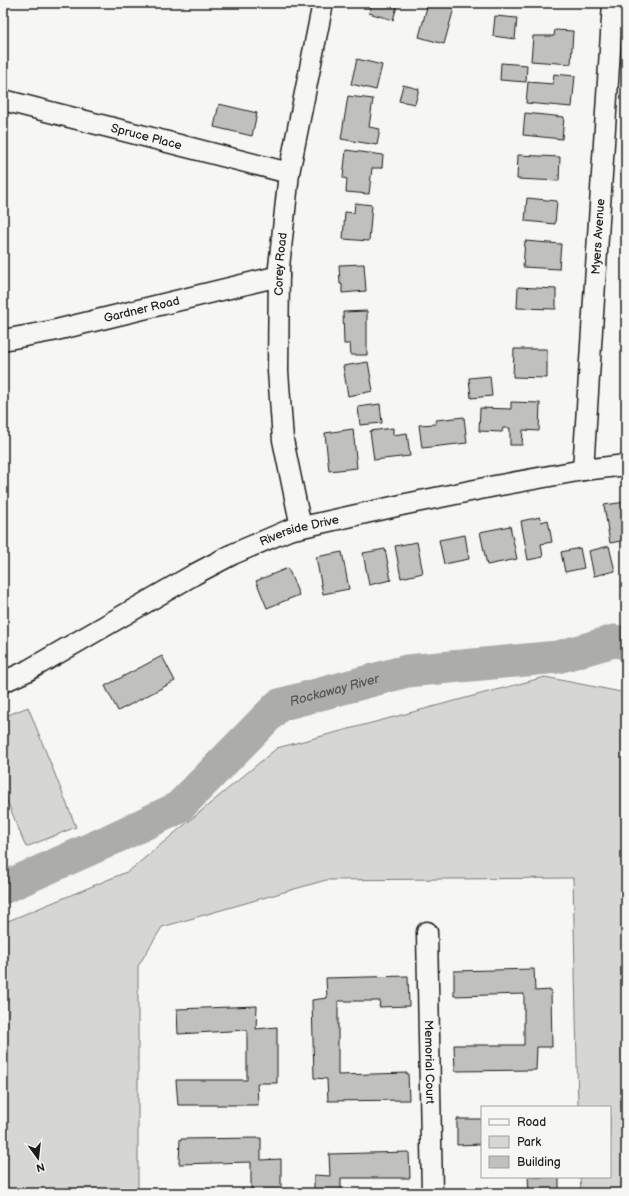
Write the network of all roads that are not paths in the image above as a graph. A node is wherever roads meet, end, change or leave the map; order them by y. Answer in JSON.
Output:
{"nodes":[{"id":1,"x":323,"y":3,"type":"edge"},
{"id":2,"x":610,"y":4,"type":"edge"},
{"id":3,"x":3,"y":100,"type":"edge"},
{"id":4,"x":290,"y":173,"type":"junction"},
{"id":5,"x":279,"y":276,"type":"junction"},
{"id":6,"x":3,"y":340,"type":"edge"},
{"id":7,"x":626,"y":465,"type":"edge"},
{"id":8,"x":583,"y":470,"type":"junction"},
{"id":9,"x":301,"y":527,"type":"junction"},
{"id":10,"x":3,"y":682,"type":"edge"},
{"id":11,"x":427,"y":932,"type":"dead end"},
{"id":12,"x":432,"y":1193,"type":"edge"}],
"edges":[{"from":1,"to":4,"type":"street","name":"Corey Road"},
{"from":2,"to":8,"type":"street","name":"Myers Avenue"},
{"from":3,"to":4,"type":"street","name":"Spruce Place"},
{"from":4,"to":5,"type":"street","name":"Corey Road"},
{"from":5,"to":6,"type":"street","name":"Gardner Road"},
{"from":5,"to":9,"type":"street","name":"Corey Road"},
{"from":7,"to":8,"type":"street","name":"Riverside Drive"},
{"from":8,"to":9,"type":"street","name":"Riverside Drive"},
{"from":9,"to":10,"type":"street","name":"Riverside Drive"},
{"from":11,"to":12,"type":"street","name":"Memorial Court"}]}
